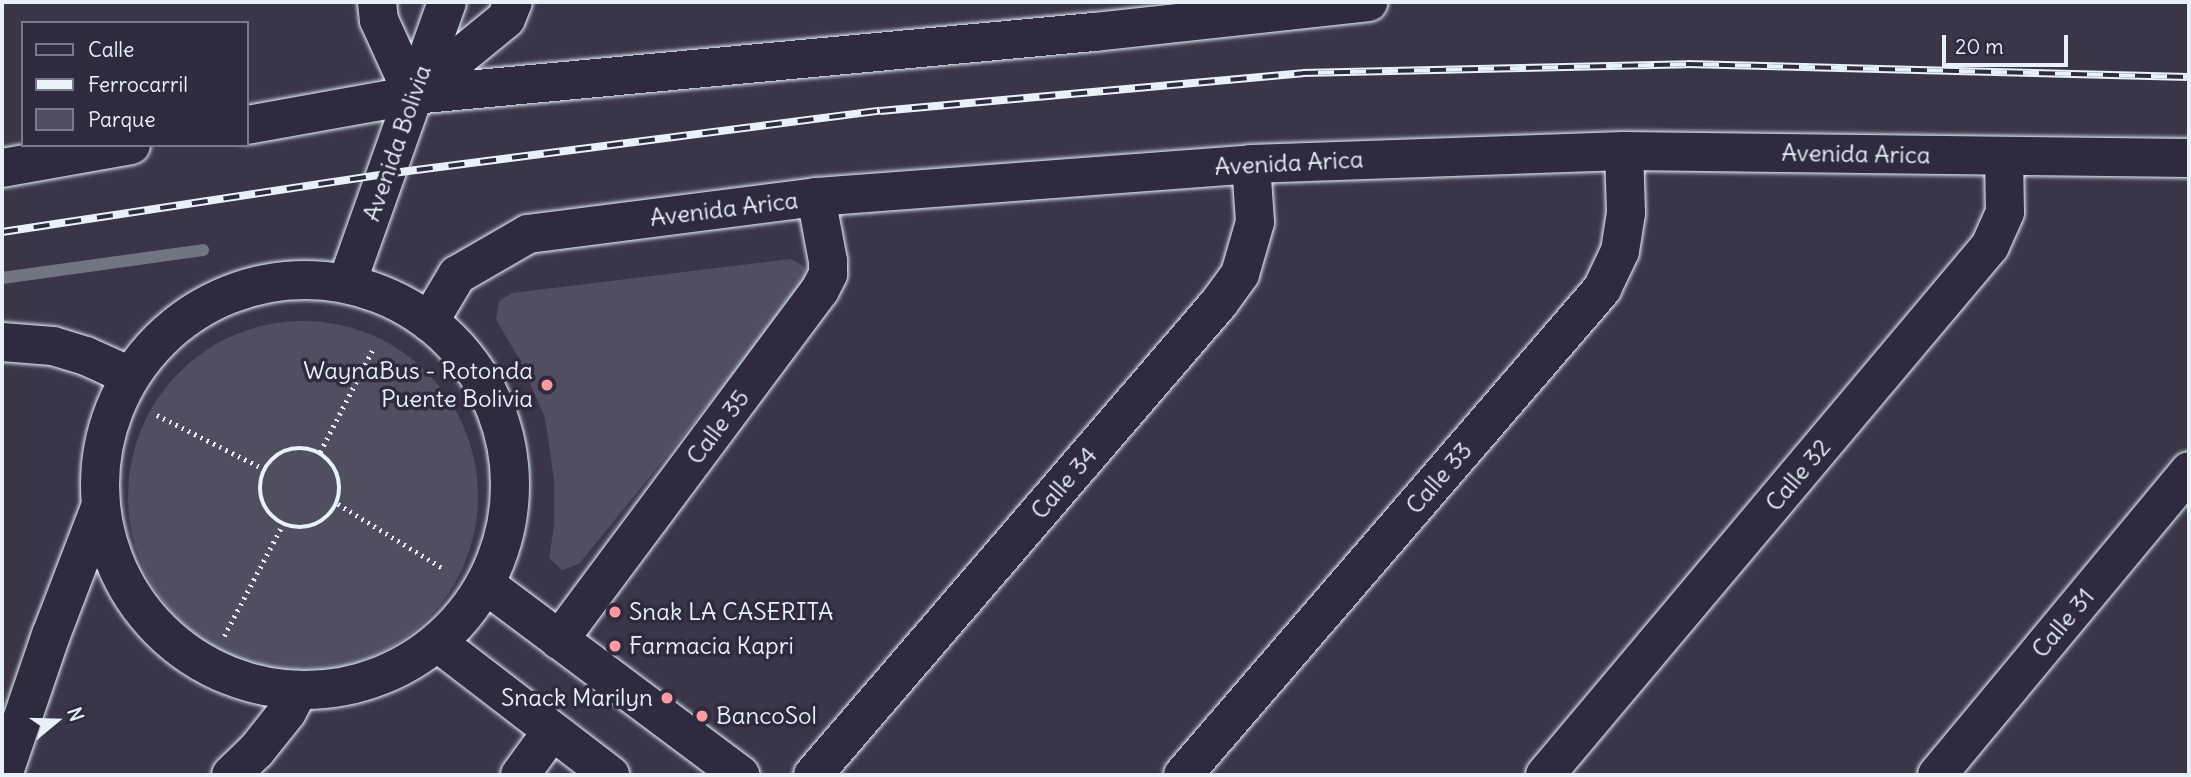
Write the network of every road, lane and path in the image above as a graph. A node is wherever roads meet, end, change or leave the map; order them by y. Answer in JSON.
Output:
{"nodes":[{"id":1,"x":377,"y":2,"type":"edge"},
{"id":2,"x":447,"y":2,"type":"edge"},
{"id":3,"x":513,"y":2,"type":"edge"},
{"id":4,"x":1368,"y":2,"type":"edge"},
{"id":5,"x":413,"y":95,"type":"junction"},
{"id":6,"x":248,"y":125,"type":"edge"},
{"id":7,"x":120,"y":147,"type":"edge"},
{"id":8,"x":1624,"y":151,"type":"junction"},
{"id":9,"x":2004,"y":156,"type":"junction"},
{"id":10,"x":2189,"y":158,"type":"edge"},
{"id":11,"x":1251,"y":163,"type":"junction"},
{"id":12,"x":2,"y":168,"type":"edge"},
{"id":13,"x":816,"y":197,"type":"junction"},
{"id":14,"x":347,"y":284,"type":"junction"},
{"id":15,"x":429,"y":322,"type":"junction"},
{"id":16,"x":2,"y":342,"type":"edge"},
{"id":17,"x":374,"y":347,"type":"dead end"},
{"id":18,"x":130,"y":376,"type":"junction"},
{"id":19,"x":157,"y":415,"type":"dead end"},
{"id":20,"x":320,"y":452,"type":"junction"},
{"id":21,"x":264,"y":470,"type":"junction"},
{"id":22,"x":2189,"y":471,"type":"edge"},
{"id":23,"x":338,"y":504,"type":"junction"},
{"id":24,"x":102,"y":505,"type":"junction"},
{"id":25,"x":283,"y":524,"type":"junction"},
{"id":26,"x":443,"y":568,"type":"dead end"},
{"id":27,"x":485,"y":584,"type":"junction"},
{"id":28,"x":223,"y":636,"type":"dead end"},
{"id":29,"x":559,"y":640,"type":"junction"},
{"id":30,"x":438,"y":643,"type":"junction"},
{"id":31,"x":298,"y":691,"type":"junction"},
{"id":32,"x":552,"y":732,"type":"junction"},
{"id":33,"x":4,"y":775,"type":"edge"},
{"id":34,"x":231,"y":775,"type":"edge"},
{"id":35,"x":520,"y":775,"type":"edge"},
{"id":36,"x":610,"y":775,"type":"edge"},
{"id":37,"x":740,"y":775,"type":"edge"},
{"id":38,"x":813,"y":775,"type":"edge"},
{"id":39,"x":1183,"y":775,"type":"edge"},
{"id":40,"x":1545,"y":775,"type":"edge"},
{"id":41,"x":1937,"y":775,"type":"edge"}],
"edges":[{"from":1,"to":5,"type":"street"},
{"from":2,"to":5,"type":"street","name":"Avenida Bolivia"},
{"from":3,"to":5,"type":"street"},
{"from":4,"to":5,"type":"street"},
{"from":5,"to":6,"type":"street"},
{"from":5,"to":14,"type":"street","name":"Avenida Bolivia"},
{"from":7,"to":12,"type":"street"},
{"from":8,"to":9,"type":"street","name":"Avenida Arica"},
{"from":8,"to":11,"type":"street","name":"Avenida Arica"},
{"from":8,"to":39,"type":"street","name":"Calle 33"},
{"from":9,"to":10,"type":"street","name":"Avenida Arica"},
{"from":9,"to":40,"type":"street","name":"Calle 32"},
{"from":11,"to":13,"type":"street","name":"Avenida Arica"},
{"from":11,"to":38,"type":"street","name":"Calle 34"},
{"from":13,"to":15,"type":"street","name":"Avenida Arica"},
{"from":13,"to":29,"type":"street","name":"Calle 35"},
{"from":14,"to":15,"type":"street"},
{"from":14,"to":18,"type":"street"},
{"from":15,"to":27,"type":"street"},
{"from":16,"to":18,"type":"street"},
{"from":17,"to":20,"type":"path"},
{"from":18,"to":24,"type":"street"},
{"from":19,"to":21,"type":"path"},
{"from":20,"to":21,"type":"path"},
{"from":20,"to":23,"type":"path"},
{"from":21,"to":25,"type":"path"},
{"from":22,"to":41,"type":"street","name":"Calle 31"},
{"from":23,"to":25,"type":"path"},
{"from":23,"to":26,"type":"path"},
{"from":24,"to":31,"type":"street"},
{"from":24,"to":33,"type":"street"},
{"from":25,"to":28,"type":"path"},
{"from":27,"to":29,"type":"street"},
{"from":27,"to":30,"type":"street"},
{"from":29,"to":37,"type":"street"},
{"from":30,"to":31,"type":"street"},
{"from":30,"to":32,"type":"street"},
{"from":31,"to":34,"type":"street"},
{"from":32,"to":35,"type":"street"},
{"from":32,"to":36,"type":"street"}]}
